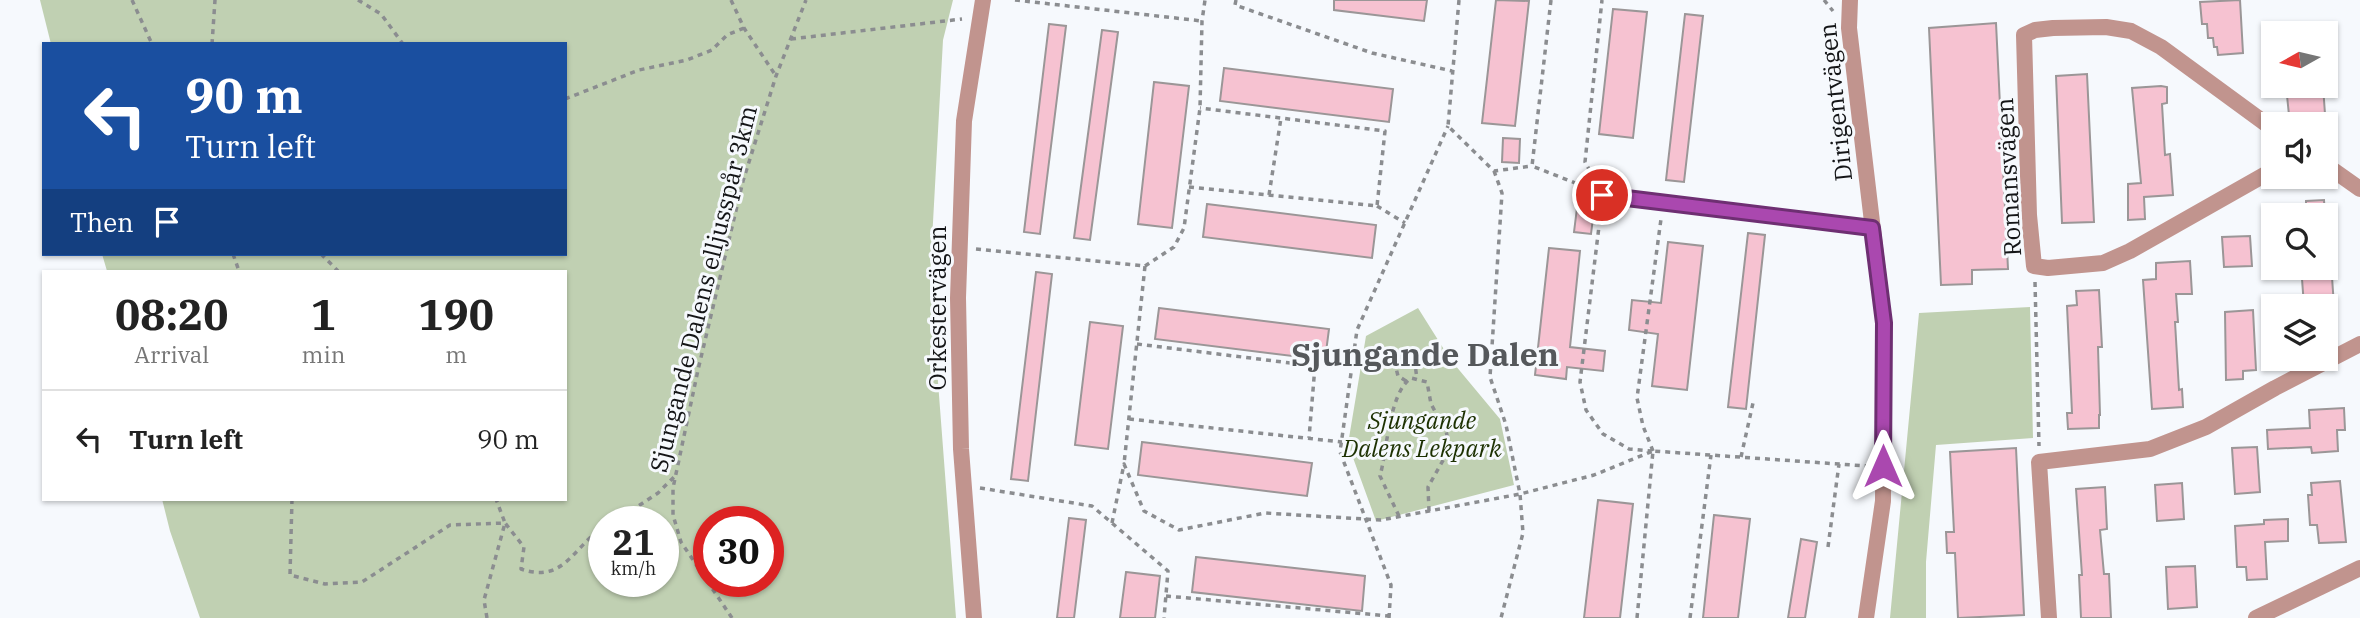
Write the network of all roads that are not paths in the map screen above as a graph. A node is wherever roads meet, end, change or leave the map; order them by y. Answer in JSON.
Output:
{"nodes":[{"id":1,"x":983,"y":0,"type":"edge"},
{"id":2,"x":1850,"y":0,"type":"edge"},
{"id":3,"x":2261,"y":120,"type":"edge"},
{"id":4,"x":2338,"y":173,"type":"edge"},
{"id":5,"x":2261,"y":177,"type":"edge"},
{"id":6,"x":2360,"y":189,"type":"edge"},
{"id":7,"x":1602,"y":195,"type":"road end"},
{"id":8,"x":1872,"y":228,"type":"junction"},
{"id":9,"x":2360,"y":344,"type":"edge"},
{"id":10,"x":2360,"y":568,"type":"edge"},
{"id":11,"x":974,"y":618,"type":"edge"},
{"id":12,"x":1866,"y":618,"type":"edge"},
{"id":13,"x":2049,"y":618,"type":"edge"},
{"id":14,"x":2256,"y":618,"type":"edge"}],
"edges":[{"from":1,"to":11,"type":"street","name":"Orkestervägen"},
{"from":2,"to":8,"type":"street","name":"Dirigentvägen"},
{"from":3,"to":5,"type":"street","name":"Romansvägen"},
{"from":4,"to":6,"type":"street"},
{"from":7,"to":8,"type":"street"},
{"from":8,"to":12,"type":"street","name":"Dirigentvägen"},
{"from":9,"to":13,"type":"street"},
{"from":10,"to":14,"type":"street"}]}
